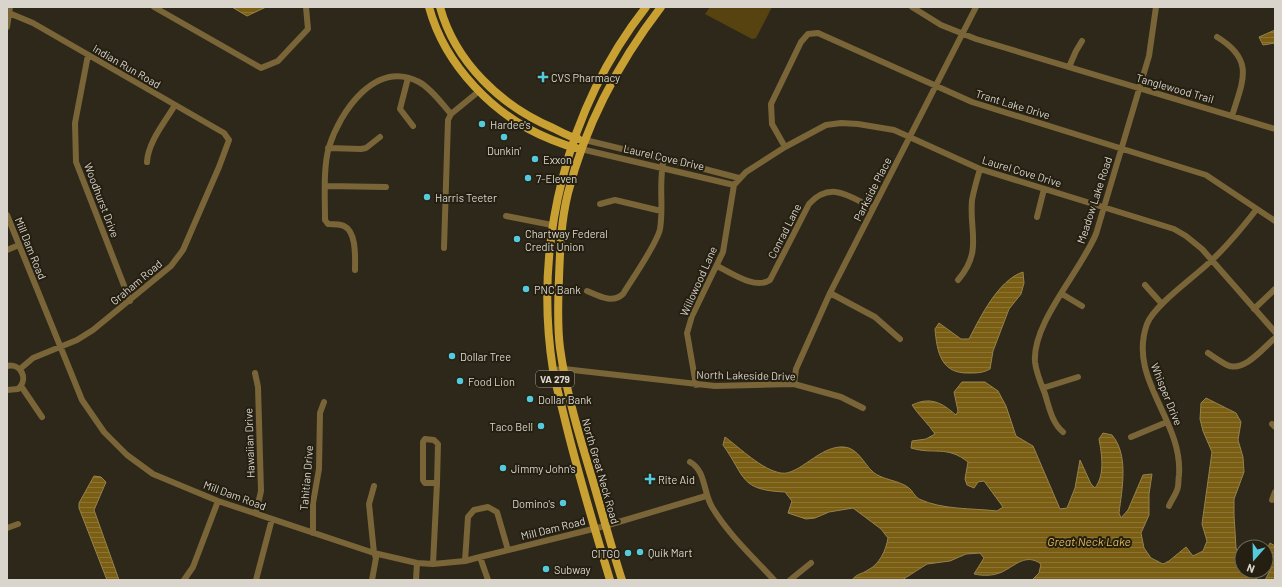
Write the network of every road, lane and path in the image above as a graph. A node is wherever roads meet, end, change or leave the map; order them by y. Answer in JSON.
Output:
{"nodes":[{"id":1,"x":154,"y":7,"type":"edge"},
{"id":2,"x":306,"y":7,"type":"edge"},
{"id":3,"x":429,"y":7,"type":"edge"},
{"id":4,"x":440,"y":7,"type":"edge"},
{"id":5,"x":646,"y":7,"type":"edge"},
{"id":6,"x":661,"y":7,"type":"edge"},
{"id":7,"x":912,"y":7,"type":"edge"},
{"id":8,"x":976,"y":7,"type":"edge"},
{"id":9,"x":1156,"y":7,"type":"edge"},
{"id":10,"x":10,"y":10,"type":"edge"},
{"id":11,"x":7,"y":26,"type":"edge"},
{"id":12,"x":962,"y":34,"type":"junction"},
{"id":13,"x":1217,"y":37,"type":"dead end"},
{"id":14,"x":1082,"y":41,"type":"dead end"},
{"id":15,"x":88,"y":55,"type":"junction"},
{"id":16,"x":1069,"y":67,"type":"junction"},
{"id":17,"x":408,"y":78,"type":"junction"},
{"id":18,"x":935,"y":86,"type":"junction"},
{"id":19,"x":1140,"y":88,"type":"junction"},
{"id":20,"x":478,"y":92,"type":"junction"},
{"id":21,"x":175,"y":105,"type":"junction"},
{"id":22,"x":451,"y":114,"type":"junction"},
{"id":23,"x":1232,"y":116,"type":"junction"},
{"id":24,"x":413,"y":126,"type":"dead end"},
{"id":25,"x":1275,"y":129,"type":"edge"},
{"id":26,"x":910,"y":136,"type":"junction"},
{"id":27,"x":380,"y":137,"type":"dead end"},
{"id":28,"x":574,"y":138,"type":"junction"},
{"id":29,"x":585,"y":140,"type":"junction"},
{"id":30,"x":229,"y":143,"type":"joint"},
{"id":31,"x":571,"y":147,"type":"junction"},
{"id":32,"x":785,"y":147,"type":"junction"},
{"id":33,"x":1121,"y":147,"type":"junction"},
{"id":34,"x":328,"y":148,"type":"junction"},
{"id":35,"x":581,"y":149,"type":"junction"},
{"id":36,"x":664,"y":158,"type":"junction"},
{"id":37,"x":147,"y":162,"type":"dead end"},
{"id":38,"x":662,"y":167,"type":"junction"},
{"id":39,"x":980,"y":169,"type":"junction"},
{"id":40,"x":738,"y":178,"type":"junction"},
{"id":41,"x":734,"y":185,"type":"junction"},
{"id":42,"x":325,"y":186,"type":"junction"},
{"id":43,"x":386,"y":187,"type":"dead end"},
{"id":44,"x":1044,"y":189,"type":"junction"},
{"id":45,"x":600,"y":204,"type":"dead end"},
{"id":46,"x":1104,"y":207,"type":"junction"},
{"id":47,"x":873,"y":208,"type":"junction"},
{"id":48,"x":1256,"y":210,"type":"junction"},
{"id":49,"x":661,"y":211,"type":"junction"},
{"id":50,"x":7,"y":215,"type":"edge"},
{"id":51,"x":506,"y":216,"type":"dead end"},
{"id":52,"x":1037,"y":217,"type":"dead end"},
{"id":53,"x":1275,"y":221,"type":"edge"},
{"id":54,"x":552,"y":225,"type":"junction"},
{"id":55,"x":19,"y":245,"type":"junction"},
{"id":56,"x":444,"y":248,"type":"dead end"},
{"id":57,"x":7,"y":250,"type":"edge"},
{"id":58,"x":1212,"y":260,"type":"junction"},
{"id":59,"x":717,"y":266,"type":"junction"},
{"id":60,"x":355,"y":270,"type":"dead end"},
{"id":61,"x":958,"y":280,"type":"dead end"},
{"id":62,"x":1145,"y":285,"type":"dead end"},
{"id":63,"x":1275,"y":289,"type":"edge"},
{"id":64,"x":587,"y":291,"type":"dead end"},
{"id":65,"x":830,"y":293,"type":"junction"},
{"id":66,"x":1062,"y":294,"type":"junction"},
{"id":67,"x":130,"y":301,"type":"junction"},
{"id":68,"x":1162,"y":304,"type":"junction"},
{"id":69,"x":1082,"y":306,"type":"dead end"},
{"id":70,"x":1254,"y":309,"type":"junction"},
{"id":71,"x":1275,"y":332,"type":"edge"},
{"id":72,"x":1275,"y":338,"type":"edge"},
{"id":73,"x":900,"y":339,"type":"dead end"},
{"id":74,"x":59,"y":347,"type":"junction"},
{"id":75,"x":1208,"y":353,"type":"dead end"},
{"id":76,"x":7,"y":366,"type":"edge"},
{"id":77,"x":20,"y":369,"type":"junction"},
{"id":78,"x":564,"y":369,"type":"junction"},
{"id":79,"x":553,"y":370,"type":"junction"},
{"id":80,"x":255,"y":373,"type":"dead end"},
{"id":81,"x":1078,"y":377,"type":"dead end"},
{"id":82,"x":794,"y":384,"type":"junction"},
{"id":83,"x":696,"y":385,"type":"junction"},
{"id":84,"x":21,"y":386,"type":"junction"},
{"id":85,"x":1043,"y":388,"type":"junction"},
{"id":86,"x":7,"y":390,"type":"edge"},
{"id":87,"x":324,"y":402,"type":"dead end"},
{"id":88,"x":863,"y":408,"type":"dead end"},
{"id":89,"x":42,"y":417,"type":"dead end"},
{"id":90,"x":1167,"y":422,"type":"junction"},
{"id":91,"x":1063,"y":432,"type":"dead end"},
{"id":92,"x":1131,"y":437,"type":"dead end"},
{"id":93,"x":690,"y":462,"type":"dead end"},
{"id":94,"x":437,"y":483,"type":"junction"},
{"id":95,"x":374,"y":486,"type":"dead end"},
{"id":96,"x":1275,"y":492,"type":"edge"},
{"id":97,"x":706,"y":496,"type":"junction"},
{"id":98,"x":1272,"y":500,"type":"dead end"},
{"id":99,"x":218,"y":501,"type":"junction"},
{"id":100,"x":1169,"y":506,"type":"dead end"},
{"id":101,"x":256,"y":513,"type":"junction"},
{"id":102,"x":272,"y":519,"type":"junction"},
{"id":103,"x":18,"y":524,"type":"dead end"},
{"id":104,"x":605,"y":526,"type":"junction"},
{"id":105,"x":7,"y":528,"type":"edge"},
{"id":106,"x":595,"y":528,"type":"junction"},
{"id":107,"x":313,"y":533,"type":"junction"},
{"id":108,"x":508,"y":550,"type":"junction"},
{"id":109,"x":374,"y":553,"type":"junction"},
{"id":110,"x":480,"y":557,"type":"junction"},
{"id":111,"x":465,"y":561,"type":"junction"},
{"id":112,"x":417,"y":563,"type":"junction"},
{"id":113,"x":811,"y":563,"type":"dead end"},
{"id":114,"x":433,"y":564,"type":"junction"},
{"id":115,"x":184,"y":580,"type":"edge"},
{"id":116,"x":256,"y":580,"type":"edge"},
{"id":117,"x":372,"y":580,"type":"edge"},
{"id":118,"x":416,"y":580,"type":"edge"},
{"id":119,"x":488,"y":580,"type":"edge"},
{"id":120,"x":610,"y":580,"type":"edge"},
{"id":121,"x":622,"y":580,"type":"edge"},
{"id":122,"x":774,"y":580,"type":"edge"},
{"id":123,"x":790,"y":580,"type":"edge"}],
"edges":[{"from":1,"to":2,"type":"street"},
{"from":3,"to":20,"type":"main road"},
{"from":4,"to":28,"type":"main road"},
{"from":5,"to":28,"type":"main road","name":"North Great Neck Road","number":"VA 279"},
{"from":6,"to":29,"type":"main road","name":"North Great Neck Road","number":"VA 279"},
{"from":7,"to":12,"type":"street","name":"Tanglewood Trail"},
{"from":8,"to":12,"type":"street","name":"Parkside Place"},
{"from":9,"to":19,"type":"street","name":"Meadow Lake Road"},
{"from":10,"to":11,"type":"street"},
{"from":10,"to":15,"type":"street","name":"Indian Run Road"},
{"from":12,"to":16,"type":"street","name":"Tanglewood Trail"},
{"from":12,"to":18,"type":"street","name":"Parkside Place"},
{"from":13,"to":23,"type":"street"},
{"from":14,"to":16,"type":"street"},
{"from":15,"to":21,"type":"street","name":"Indian Run Road"},
{"from":15,"to":67,"type":"street","name":"Woodhurst Drive"},
{"from":16,"to":19,"type":"street","name":"Tanglewood Trail"},
{"from":17,"to":22,"type":"street"},
{"from":17,"to":24,"type":"street"},
{"from":17,"to":34,"type":"street"},
{"from":18,"to":26,"type":"street","name":"Parkside Place"},
{"from":18,"to":32,"type":"street","name":"Trant Lake Drive"},
{"from":18,"to":33,"type":"street","name":"Trant Lake Drive"},
{"from":19,"to":23,"type":"street","name":"Tanglewood Trail"},
{"from":19,"to":33,"type":"street","name":"Meadow Lake Road"},
{"from":20,"to":22,"type":"street"},
{"from":20,"to":31,"type":"main road"},
{"from":21,"to":30,"type":"street","name":"Indian Run Road"},
{"from":21,"to":37,"type":"street"},
{"from":22,"to":56,"type":"street"},
{"from":23,"to":25,"type":"street","name":"Tanglewood Trail"},
{"from":26,"to":32,"type":"street","name":"Laurel Cove Drive"},
{"from":26,"to":39,"type":"street","name":"Laurel Cove Drive"},
{"from":26,"to":47,"type":"street","name":"Parkside Place"},
{"from":27,"to":34,"type":"street"},
{"from":28,"to":29,"type":"main road"},
{"from":28,"to":31,"type":"main road","name":"North Great Neck Road","number":"VA 279"},
{"from":29,"to":35,"type":"main road","name":"North Great Neck Road","number":"VA 279"},
{"from":29,"to":36,"type":"street","name":"Laurel Cove Drive"},
{"from":30,"to":67,"type":"street","name":"Graham Road"},
{"from":31,"to":35,"type":"main road"},
{"from":31,"to":54,"type":"main road","name":"North Great Neck Road","number":"VA 279"},
{"from":32,"to":40,"type":"street","name":"Laurel Cove Drive"},
{"from":33,"to":46,"type":"street","name":"Meadow Lake Road"},
{"from":33,"to":48,"type":"street","name":"Trant Lake Drive"},
{"from":34,"to":42,"type":"street"},
{"from":35,"to":38,"type":"street","name":"Laurel Cove Drive"},
{"from":35,"to":78,"type":"main road","name":"North Great Neck Road","number":"VA 279"},
{"from":36,"to":38,"type":"street"},
{"from":36,"to":40,"type":"street","name":"Laurel Cove Drive"},
{"from":38,"to":41,"type":"street","name":"Laurel Cove Drive"},
{"from":38,"to":49,"type":"street"},
{"from":39,"to":44,"type":"street","name":"Laurel Cove Drive"},
{"from":39,"to":61,"type":"street"},
{"from":40,"to":41,"type":"street","name":"Laurel Cove Drive"},
{"from":41,"to":59,"type":"street","name":"Willowood Lane"},
{"from":42,"to":43,"type":"street"},
{"from":42,"to":60,"type":"street"},
{"from":44,"to":46,"type":"street","name":"Laurel Cove Drive"},
{"from":44,"to":52,"type":"street"},
{"from":45,"to":49,"type":"street"},
{"from":46,"to":58,"type":"street","name":"Laurel Cove Drive"},
{"from":46,"to":66,"type":"street","name":"Meadow Lake Road"},
{"from":47,"to":59,"type":"street","name":"Conrad Lane"},
{"from":47,"to":65,"type":"street","name":"Parkside Place"},
{"from":48,"to":53,"type":"street","name":"Trant Lake Drive"},
{"from":48,"to":58,"type":"street","name":"Whisper Drive"},
{"from":49,"to":64,"type":"street"},
{"from":50,"to":55,"type":"street","name":"Mill Dam Road"},
{"from":51,"to":54,"type":"street"},
{"from":54,"to":79,"type":"main road","name":"North Great Neck Road","number":"VA 279"},
{"from":55,"to":57,"type":"street"},
{"from":55,"to":74,"type":"street","name":"Mill Dam Road"},
{"from":58,"to":68,"type":"street","name":"Whisper Drive"},
{"from":58,"to":70,"type":"street","name":"Laurel Cove Drive"},
{"from":59,"to":83,"type":"street","name":"Willowood Lane"},
{"from":62,"to":68,"type":"street"},
{"from":63,"to":70,"type":"street"},
{"from":65,"to":73,"type":"street"},
{"from":65,"to":82,"type":"street","name":"Parkside Place"},
{"from":66,"to":69,"type":"street"},
{"from":66,"to":85,"type":"street","name":"Meadow Lake Road"},
{"from":67,"to":74,"type":"street","name":"Graham Road"},
{"from":68,"to":90,"type":"street","name":"Whisper Drive"},
{"from":70,"to":71,"type":"street","name":"Laurel Cove Drive"},
{"from":72,"to":75,"type":"street"},
{"from":74,"to":77,"type":"street","name":"Graham Road"},
{"from":74,"to":99,"type":"street","name":"Mill Dam Road"},
{"from":76,"to":77,"type":"street"},
{"from":77,"to":84,"type":"street"},
{"from":78,"to":79,"type":"street","name":"North Lakeside Drive"},
{"from":78,"to":83,"type":"street","name":"North Lakeside Drive"},
{"from":78,"to":104,"type":"main road","name":"North Great Neck Road","number":"VA 279"},
{"from":79,"to":106,"type":"main road","name":"North Great Neck Road","number":"VA 279"},
{"from":80,"to":101,"type":"street","name":"Hawaiian Drive"},
{"from":81,"to":85,"type":"street"},
{"from":82,"to":83,"type":"street","name":"North Lakeside Drive"},
{"from":82,"to":88,"type":"street","name":"North Lakeside Drive"},
{"from":84,"to":86,"type":"street"},
{"from":84,"to":89,"type":"street"},
{"from":85,"to":91,"type":"street","name":"Meadow Lake Road"},
{"from":87,"to":107,"type":"street","name":"Tahitian Drive"},
{"from":90,"to":92,"type":"street"},
{"from":90,"to":100,"type":"street","name":"Whisper Drive"},
{"from":93,"to":97,"type":"street"},
{"from":94,"to":94,"type":"street"},
{"from":94,"to":114,"type":"street"},
{"from":95,"to":109,"type":"street"},
{"from":96,"to":98,"type":"street"},
{"from":97,"to":104,"type":"street","name":"Mill Dam Road"},
{"from":97,"to":122,"type":"street"},
{"from":99,"to":101,"type":"street","name":"Mill Dam Road"},
{"from":99,"to":115,"type":"street"},
{"from":101,"to":102,"type":"street","name":"Mill Dam Road"},
{"from":102,"to":107,"type":"street","name":"Mill Dam Road"},
{"from":102,"to":116,"type":"street"},
{"from":103,"to":105,"type":"street"},
{"from":104,"to":106,"type":"street","name":"Mill Dam Road"},
{"from":104,"to":121,"type":"main road","name":"North Great Neck Road","number":"VA 279"},
{"from":106,"to":108,"type":"street","name":"Mill Dam Road"},
{"from":106,"to":120,"type":"main road","name":"North Great Neck Road","number":"VA 279"},
{"from":107,"to":109,"type":"street","name":"Mill Dam Road"},
{"from":108,"to":110,"type":"street","name":"Mill Dam Road"},
{"from":108,"to":111,"type":"street"},
{"from":109,"to":112,"type":"street","name":"Mill Dam Road"},
{"from":109,"to":117,"type":"street"},
{"from":110,"to":111,"type":"street","name":"Mill Dam Road"},
{"from":110,"to":119,"type":"street"},
{"from":111,"to":114,"type":"street","name":"Mill Dam Road"},
{"from":112,"to":114,"type":"street","name":"Mill Dam Road"},
{"from":112,"to":118,"type":"street"},
{"from":113,"to":123,"type":"street"}]}
